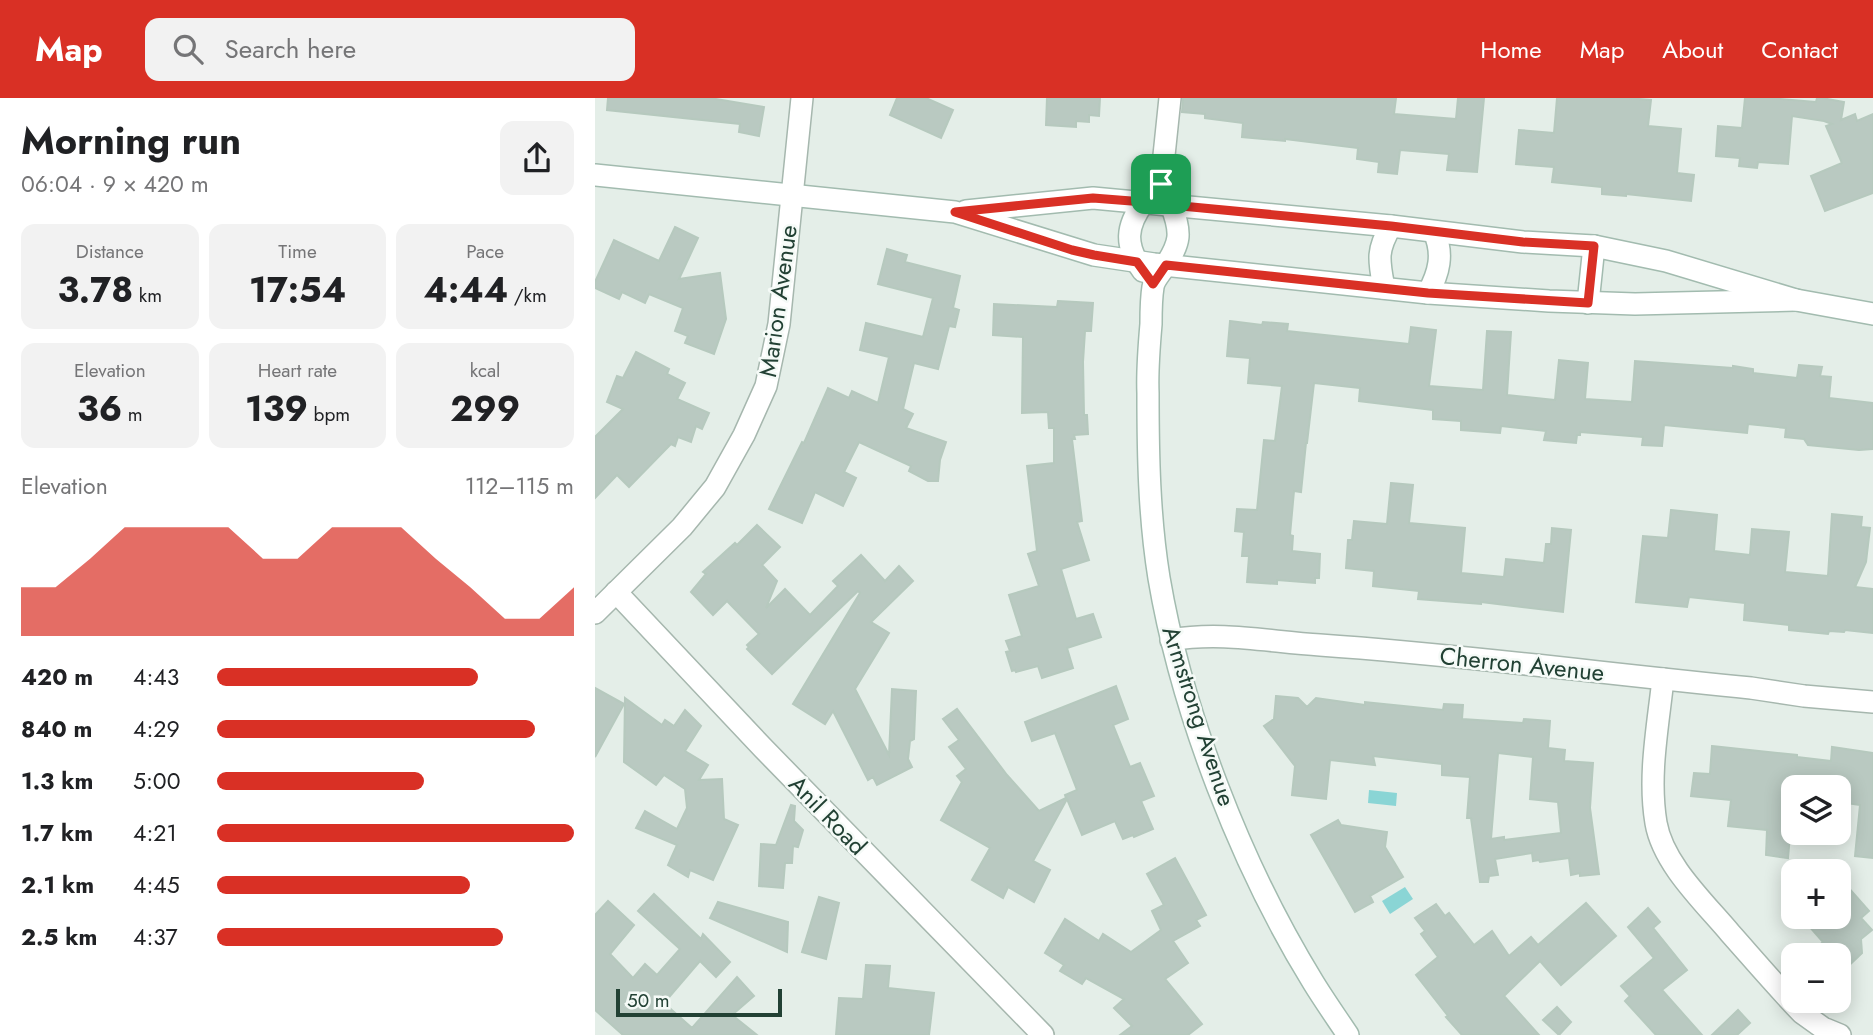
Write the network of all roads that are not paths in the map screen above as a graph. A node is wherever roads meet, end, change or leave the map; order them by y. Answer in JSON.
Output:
{"nodes":[{"id":1,"x":802,"y":98,"type":"edge"},
{"id":2,"x":1170,"y":98,"type":"edge"},
{"id":3,"x":595,"y":175,"type":"edge"},
{"id":4,"x":1161,"y":184,"type":"junction"},
{"id":5,"x":792,"y":195,"type":"junction"},
{"id":6,"x":1144,"y":202,"type":"junction"},
{"id":7,"x":1171,"y":205,"type":"junction"},
{"id":8,"x":955,"y":212,"type":"junction"},
{"id":9,"x":1391,"y":226,"type":"junction"},
{"id":10,"x":1434,"y":232,"type":"junction"},
{"id":11,"x":1594,"y":246,"type":"junction"},
{"id":12,"x":1137,"y":262,"type":"junction"},
{"id":13,"x":1166,"y":265,"type":"junction"},
{"id":14,"x":1153,"y":284,"type":"junction"},
{"id":15,"x":1384,"y":288,"type":"junction"},
{"id":16,"x":1428,"y":293,"type":"junction"},
{"id":17,"x":1796,"y":299,"type":"junction"},
{"id":18,"x":1588,"y":303,"type":"junction"},
{"id":19,"x":1873,"y":314,"type":"edge"},
{"id":20,"x":616,"y":592,"type":"junction"},
{"id":21,"x":595,"y":613,"type":"edge"},
{"id":22,"x":1171,"y":640,"type":"junction"},
{"id":23,"x":1663,"y":679,"type":"junction"},
{"id":24,"x":1873,"y":702,"type":"edge"},
{"id":25,"x":1043,"y":1035,"type":"edge"},
{"id":26,"x":1348,"y":1035,"type":"edge"},
{"id":27,"x":1840,"y":1035,"type":"edge"}],
"edges":[{"from":1,"to":5,"type":"street","name":"Marion Avenue"},
{"from":2,"to":4,"type":"street"},
{"from":3,"to":5,"type":"street"},
{"from":4,"to":6,"type":"street"},
{"from":4,"to":7,"type":"street"},
{"from":5,"to":8,"type":"street"},
{"from":5,"to":20,"type":"street","name":"Marion Avenue"},
{"from":6,"to":7,"type":"street"},
{"from":6,"to":8,"type":"street"},
{"from":6,"to":12,"type":"street"},
{"from":7,"to":9,"type":"street"},
{"from":7,"to":13,"type":"street"},
{"from":8,"to":12,"type":"street"},
{"from":9,"to":10,"type":"street"},
{"from":9,"to":15,"type":"street"},
{"from":10,"to":11,"type":"street"},
{"from":10,"to":16,"type":"street"},
{"from":11,"to":17,"type":"street"},
{"from":11,"to":18,"type":"street"},
{"from":12,"to":13,"type":"street"},
{"from":12,"to":14,"type":"street"},
{"from":13,"to":14,"type":"street"},
{"from":13,"to":15,"type":"street"},
{"from":14,"to":22,"type":"street","name":"Armstrong Avenue"},
{"from":15,"to":16,"type":"street"},
{"from":16,"to":18,"type":"street"},
{"from":17,"to":18,"type":"street"},
{"from":17,"to":19,"type":"street"},
{"from":20,"to":21,"type":"street","name":"Marion Avenue"},
{"from":20,"to":25,"type":"street","name":"Anil Road"},
{"from":22,"to":23,"type":"street","name":"Cherron Avenue"},
{"from":22,"to":26,"type":"street","name":"Armstrong Avenue"},
{"from":23,"to":24,"type":"street","name":"Cherron Avenue"},
{"from":23,"to":27,"type":"street"}]}
